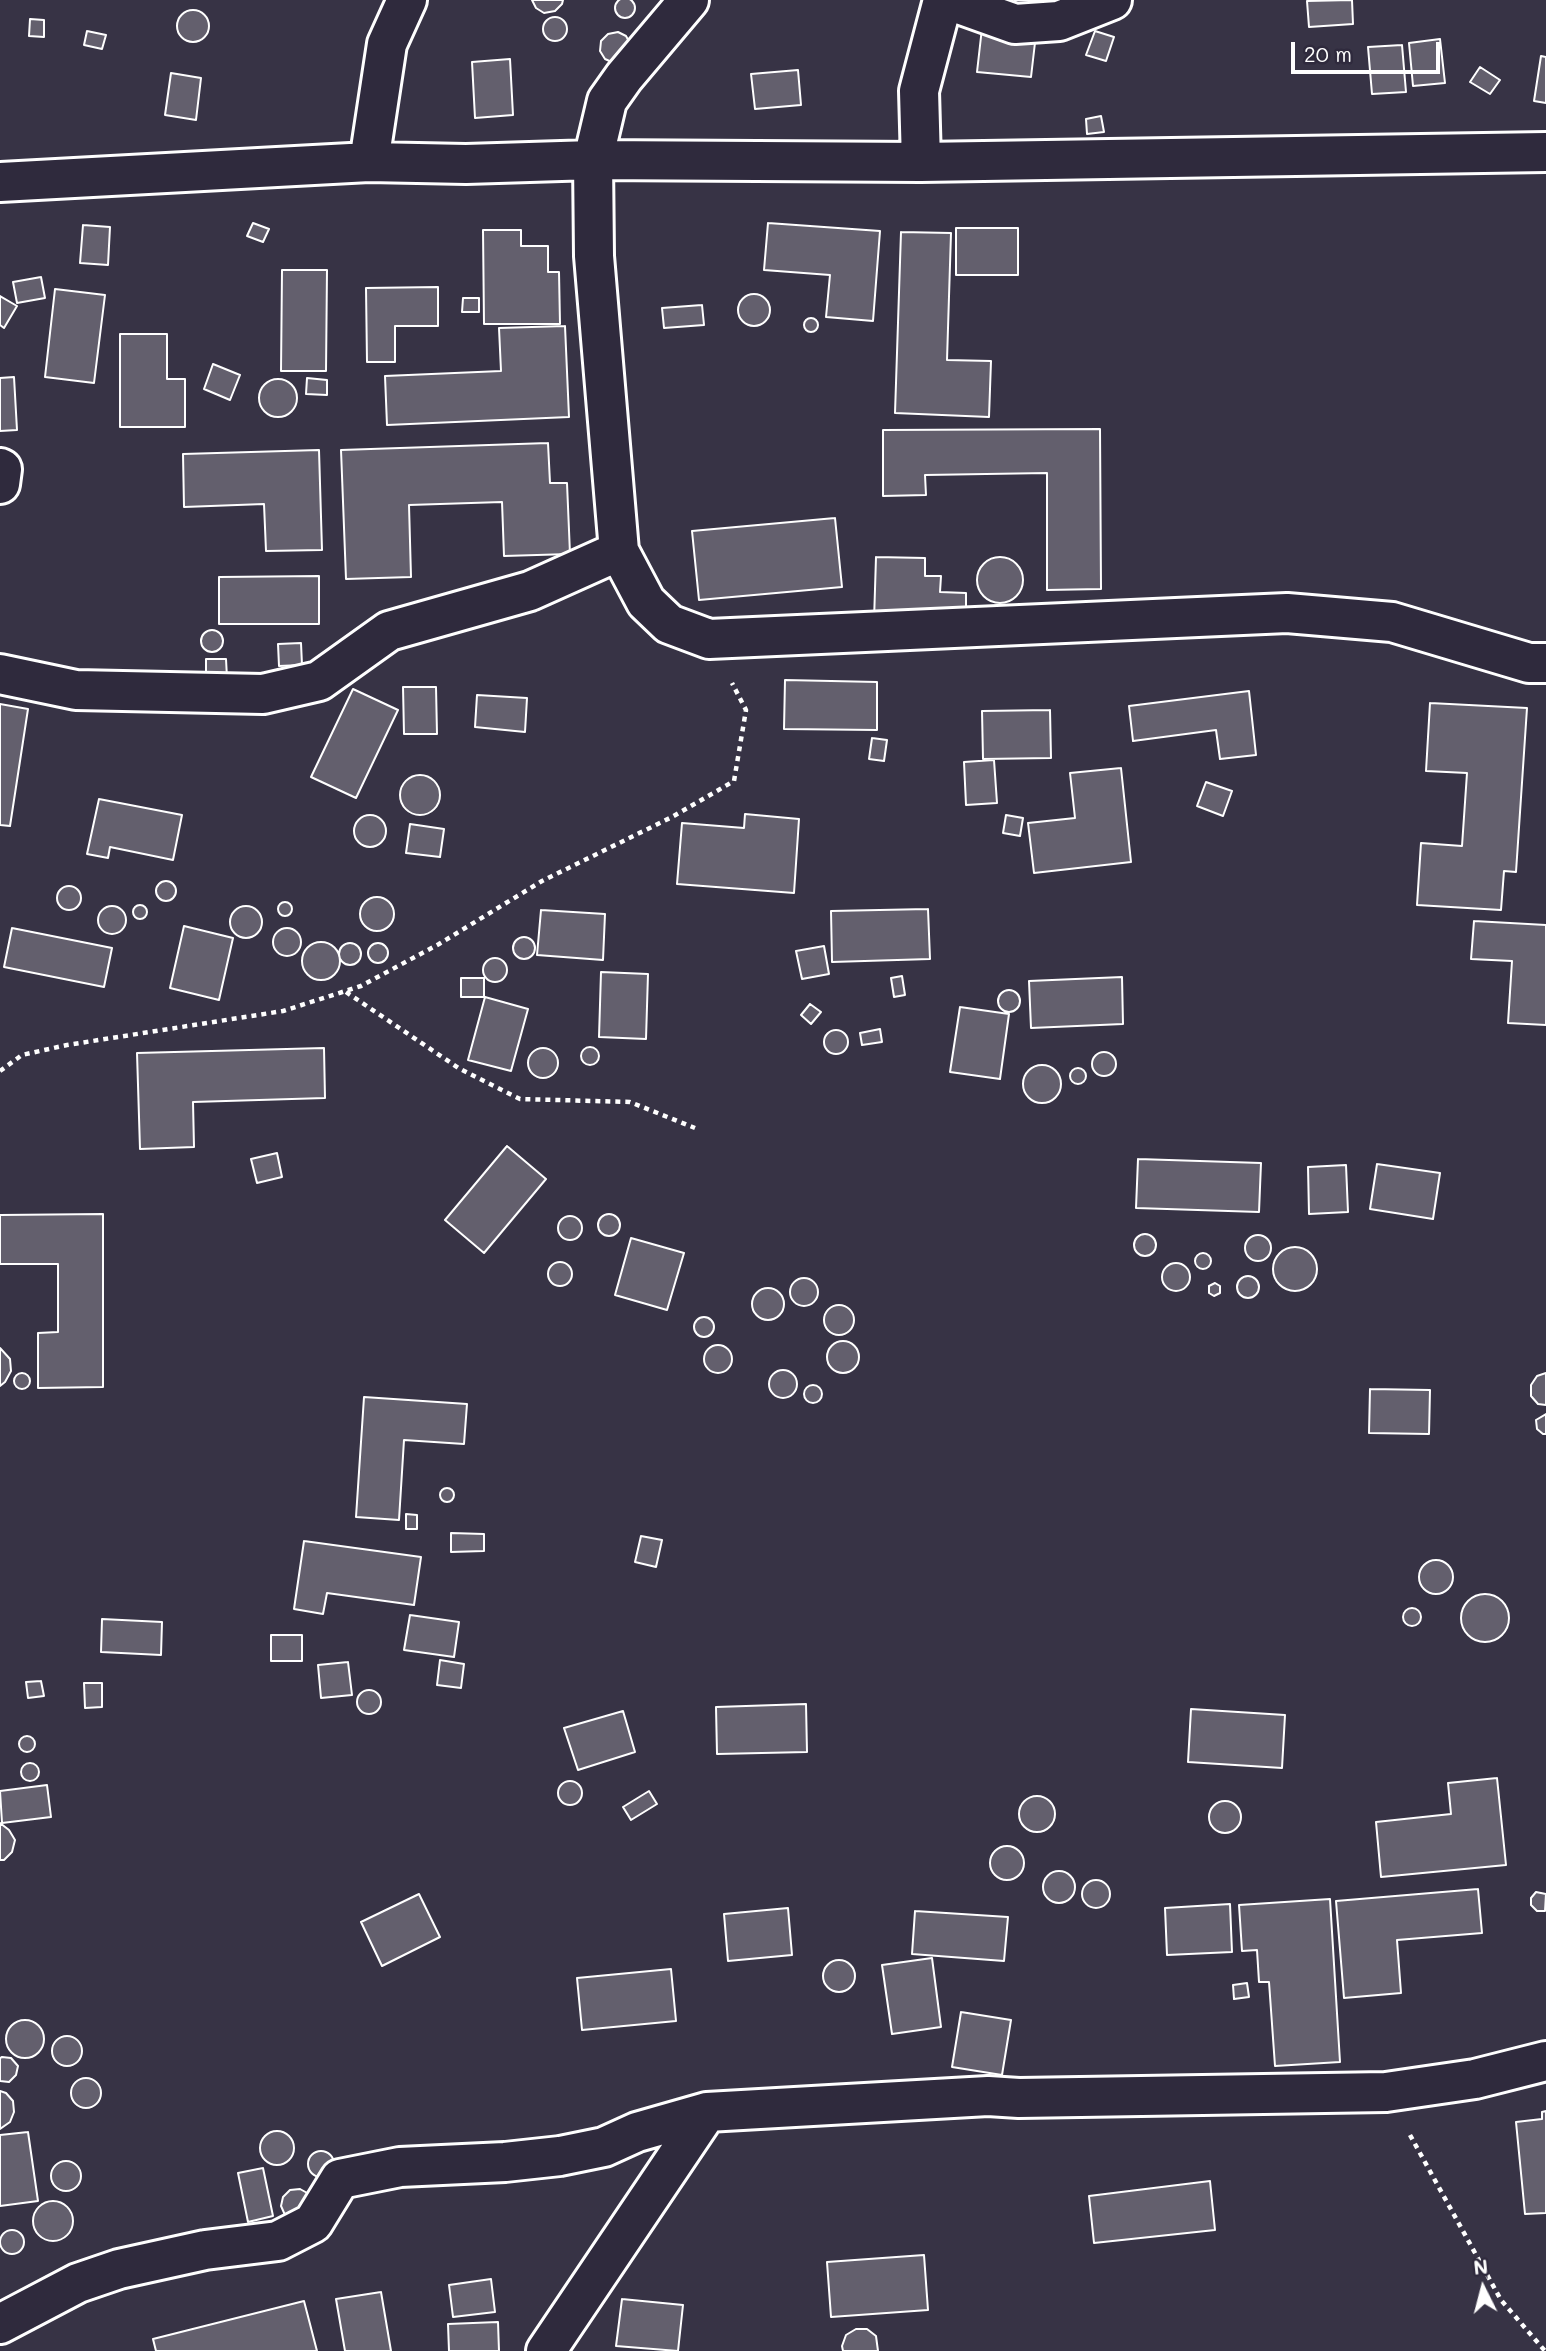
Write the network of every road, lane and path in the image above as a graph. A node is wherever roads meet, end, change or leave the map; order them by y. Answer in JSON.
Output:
{"nodes":[{"id":1,"x":407,"y":0,"type":"edge"},
{"id":2,"x":689,"y":0,"type":"edge"},
{"id":3,"x":943,"y":0,"type":"edge"},
{"id":4,"x":948,"y":0,"type":"edge"},
{"id":5,"x":1112,"y":0,"type":"edge"},
{"id":6,"x":1546,"y":152,"type":"edge"},
{"id":7,"x":593,"y":160,"type":"junction"},
{"id":8,"x":369,"y":162,"type":"junction"},
{"id":9,"x":921,"y":162,"type":"junction"},
{"id":10,"x":0,"y":182,"type":"edge"},
{"id":11,"x":0,"y":468,"type":"edge"},
{"id":12,"x":0,"y":484,"type":"edge"},
{"id":13,"x":619,"y":551,"type":"junction"},
{"id":14,"x":709,"y":639,"type":"junction"},
{"id":15,"x":1546,"y":663,"type":"edge"},
{"id":16,"x":0,"y":674,"type":"edge"},
{"id":17,"x":345,"y":991,"type":"junction"},
{"id":18,"x":0,"y":1071,"type":"edge"},
{"id":19,"x":695,"y":1128,"type":"dead end"},
{"id":20,"x":1546,"y":2061,"type":"edge"},
{"id":21,"x":1386,"y":2092,"type":"junction"},
{"id":22,"x":707,"y":2112,"type":"junction"},
{"id":23,"x":0,"y":2324,"type":"edge"},
{"id":24,"x":546,"y":2351,"type":"edge"},
{"id":25,"x":1545,"y":2351,"type":"edge"}],
"edges":[{"from":1,"to":8,"type":"street"},
{"from":2,"to":7,"type":"street"},
{"from":3,"to":9,"type":"street"},
{"from":4,"to":5,"type":"street"},
{"from":6,"to":9,"type":"street"},
{"from":7,"to":8,"type":"street"},
{"from":7,"to":9,"type":"street"},
{"from":7,"to":13,"type":"street"},
{"from":8,"to":10,"type":"street"},
{"from":11,"to":12,"type":"street"},
{"from":13,"to":14,"type":"street"},
{"from":13,"to":16,"type":"street"},
{"from":14,"to":15,"type":"street"},
{"from":14,"to":17,"type":"path"},
{"from":17,"to":18,"type":"path"},
{"from":17,"to":19,"type":"path"},
{"from":20,"to":21,"type":"street"},
{"from":21,"to":22,"type":"street"},
{"from":21,"to":25,"type":"path"},
{"from":22,"to":23,"type":"street"},
{"from":22,"to":24,"type":"street"}]}
